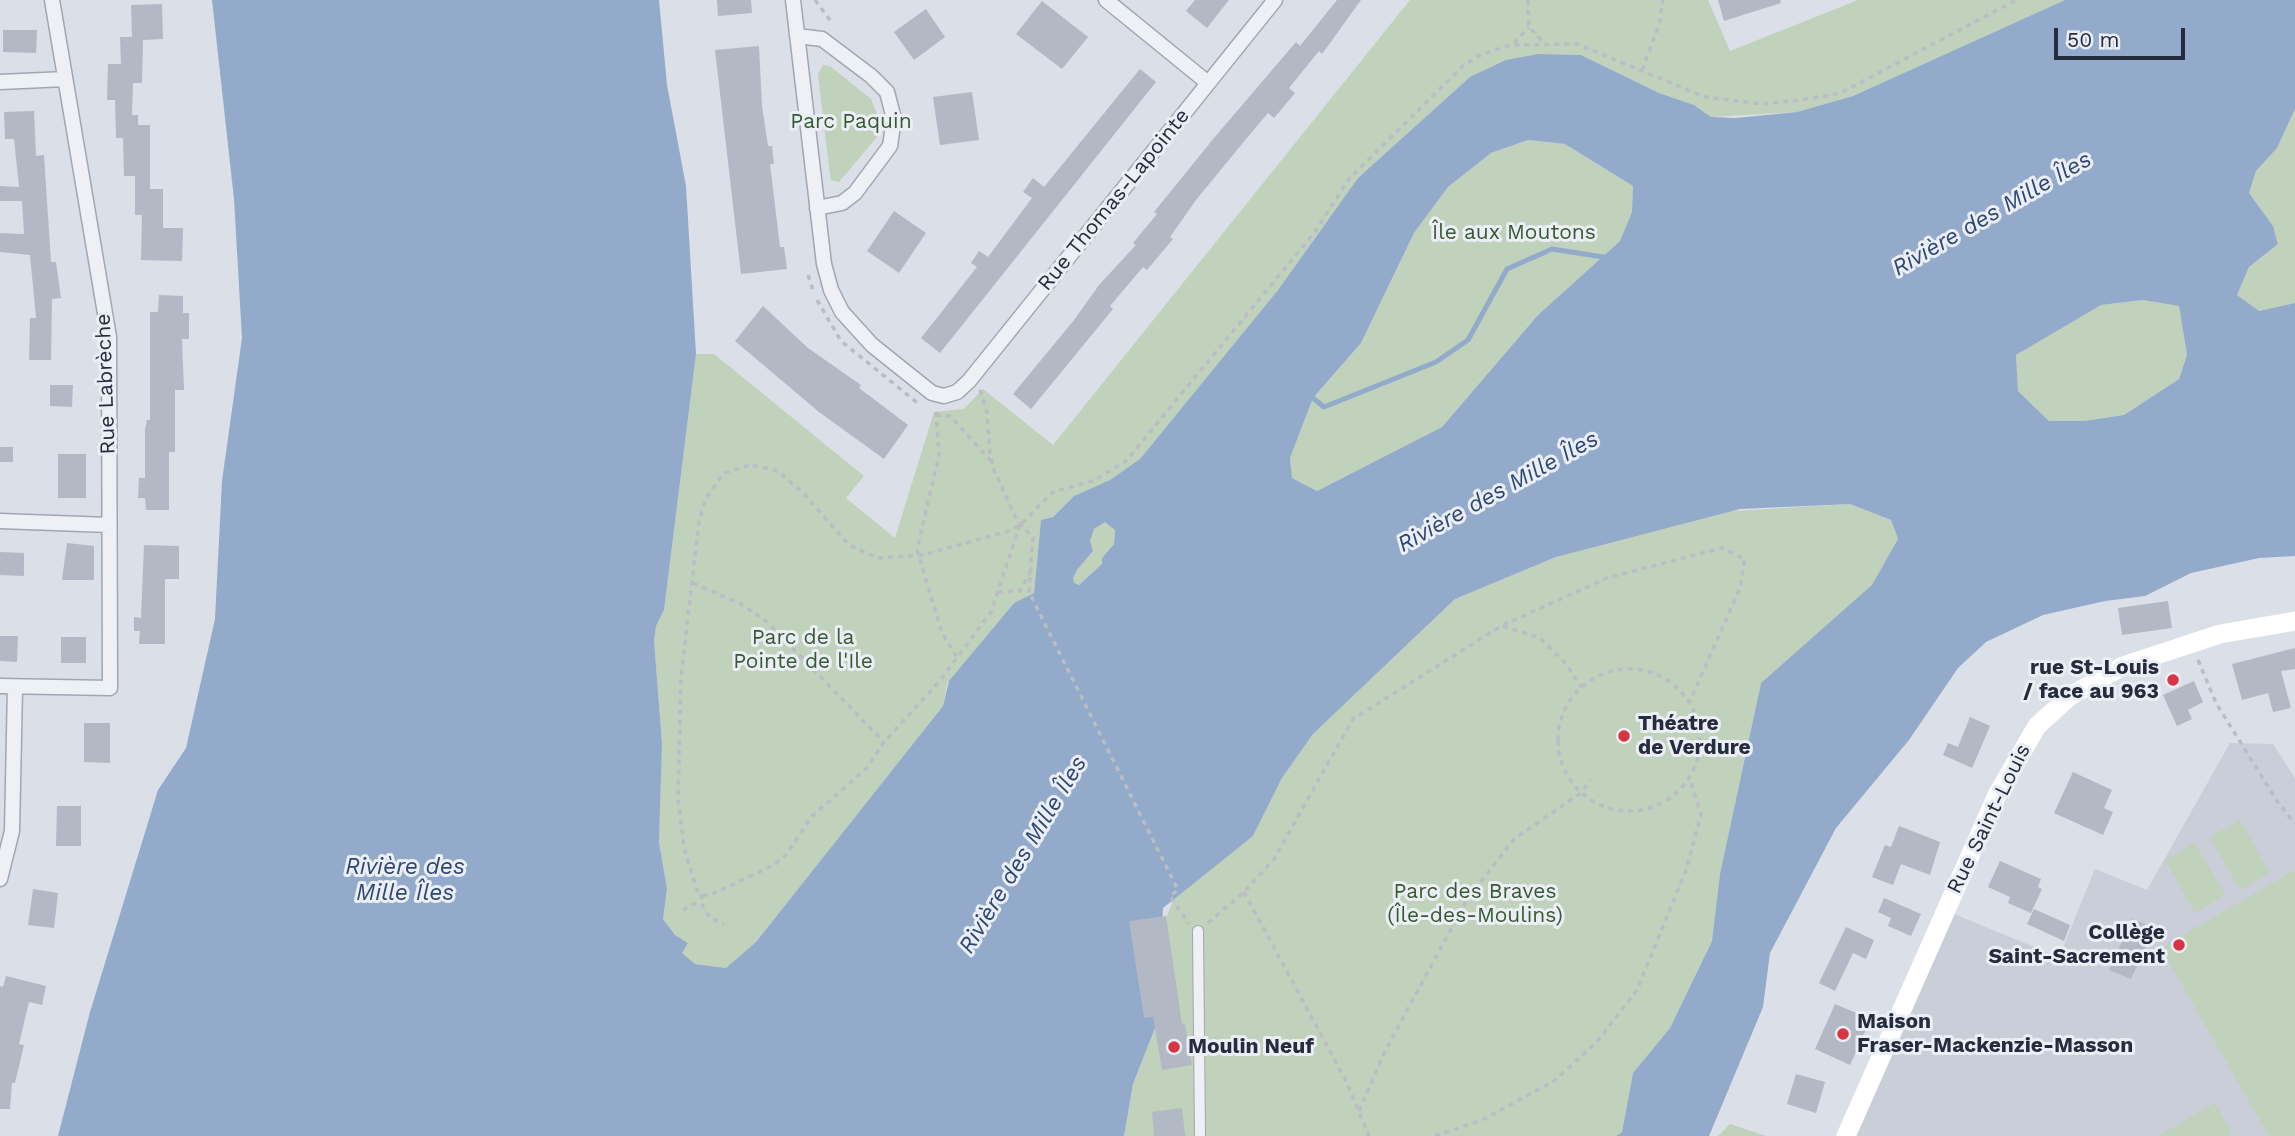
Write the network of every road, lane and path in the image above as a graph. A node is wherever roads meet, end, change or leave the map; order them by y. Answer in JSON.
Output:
{"nodes":[{"id":1,"x":52,"y":0,"type":"edge"},
{"id":2,"x":793,"y":0,"type":"edge"},
{"id":3,"x":815,"y":0,"type":"edge"},
{"id":4,"x":1106,"y":0,"type":"edge"},
{"id":5,"x":1275,"y":0,"type":"edge"},
{"id":6,"x":1528,"y":0,"type":"edge"},
{"id":7,"x":1663,"y":0,"type":"edge"},
{"id":8,"x":2016,"y":0,"type":"edge"},
{"id":9,"x":833,"y":24,"type":"dead end"},
{"id":10,"x":1529,"y":27,"type":"junction"},
{"id":11,"x":797,"y":36,"type":"junction"},
{"id":12,"x":1544,"y":43,"type":"junction"},
{"id":13,"x":1510,"y":45,"type":"junction"},
{"id":14,"x":1642,"y":70,"type":"junction"},
{"id":15,"x":65,"y":79,"type":"junction"},
{"id":16,"x":0,"y":82,"type":"edge"},
{"id":17,"x":1209,"y":83,"type":"junction"},
{"id":18,"x":817,"y":208,"type":"junction"},
{"id":19,"x":981,"y":391,"type":"dead end"},
{"id":20,"x":993,"y":463,"type":"junction"},
{"id":21,"x":0,"y":521,"type":"edge"},
{"id":22,"x":109,"y":525,"type":"junction"},
{"id":23,"x":1020,"y":525,"type":"junction"},
{"id":24,"x":919,"y":556,"type":"junction"},
{"id":25,"x":1031,"y":570,"type":"junction"},
{"id":26,"x":693,"y":583,"type":"junction"},
{"id":27,"x":998,"y":592,"type":"junction"},
{"id":28,"x":2295,"y":621,"type":"edge"},
{"id":29,"x":1501,"y":626,"type":"junction"},
{"id":30,"x":2191,"y":642,"type":"junction"},
{"id":31,"x":957,"y":657,"type":"junction"},
{"id":32,"x":0,"y":687,"type":"edge"},
{"id":33,"x":15,"y":687,"type":"junction"},
{"id":34,"x":1581,"y":687,"type":"junction"},
{"id":35,"x":1690,"y":701,"type":"junction"},
{"id":36,"x":884,"y":742,"type":"junction"},
{"id":37,"x":1690,"y":779,"type":"junction"},
{"id":38,"x":1590,"y":780,"type":"dead end"},
{"id":39,"x":1581,"y":793,"type":"junction"},
{"id":40,"x":2295,"y":824,"type":"edge"},
{"id":41,"x":0,"y":879,"type":"edge"},
{"id":42,"x":1244,"y":892,"type":"junction"},
{"id":43,"x":702,"y":894,"type":"junction"},
{"id":44,"x":701,"y":900,"type":"junction"},
{"id":45,"x":683,"y":910,"type":"dead end"},
{"id":46,"x":724,"y":924,"type":"dead end"},
{"id":47,"x":1194,"y":930,"type":"junction"},
{"id":48,"x":1359,"y":1111,"type":"junction"},
{"id":49,"x":1200,"y":1136,"type":"edge"},
{"id":50,"x":1369,"y":1136,"type":"edge"},
{"id":51,"x":1435,"y":1136,"type":"edge"},
{"id":52,"x":1846,"y":1136,"type":"edge"}],
"edges":[{"from":1,"to":15,"type":"street","name":"Rue Labrèche"},
{"from":2,"to":11,"type":"street"},
{"from":3,"to":9,"type":"path"},
{"from":4,"to":17,"type":"street"},
{"from":5,"to":17,"type":"street","name":"Rue Thomas-Lapointe"},
{"from":6,"to":10,"type":"path"},
{"from":7,"to":14,"type":"path"},
{"from":8,"to":14,"type":"path"},
{"from":10,"to":12,"type":"path"},
{"from":10,"to":13,"type":"path"},
{"from":11,"to":18,"type":"street"},
{"from":11,"to":18,"type":"street"},
{"from":12,"to":13,"type":"path"},
{"from":12,"to":14,"type":"path"},
{"from":13,"to":23,"type":"path"},
{"from":15,"to":16,"type":"street"},
{"from":15,"to":22,"type":"street","name":"Rue Labrèche"},
{"from":17,"to":18,"type":"street","name":"Rue Thomas-Lapointe"},
{"from":19,"to":20,"type":"path"},
{"from":20,"to":23,"type":"path"},
{"from":20,"to":24,"type":"path"},
{"from":21,"to":22,"type":"street"},
{"from":22,"to":33,"type":"street","name":"Rue Labrèche"},
{"from":23,"to":24,"type":"path"},
{"from":23,"to":25,"type":"path"},
{"from":23,"to":27,"type":"path"},
{"from":24,"to":26,"type":"path"},
{"from":24,"to":31,"type":"path"},
{"from":25,"to":27,"type":"path"},
{"from":25,"to":47,"type":"path"},
{"from":26,"to":36,"type":"path"},
{"from":26,"to":43,"type":"path"},
{"from":27,"to":31,"type":"path"},
{"from":28,"to":30,"type":"main road","name":"Rue Saint-Louis"},
{"from":29,"to":34,"type":"path"},
{"from":29,"to":35,"type":"path"},
{"from":29,"to":42,"type":"path"},
{"from":30,"to":40,"type":"path"},
{"from":30,"to":52,"type":"main road","name":"Rue Saint-Louis"},
{"from":31,"to":36,"type":"path"},
{"from":32,"to":33,"type":"street"},
{"from":33,"to":41,"type":"street"},
{"from":34,"to":35,"type":"path"},
{"from":34,"to":39,"type":"path"},
{"from":35,"to":37,"type":"path"},
{"from":36,"to":43,"type":"path"},
{"from":37,"to":39,"type":"path"},
{"from":37,"to":51,"type":"path"},
{"from":38,"to":39,"type":"path"},
{"from":39,"to":48,"type":"path"},
{"from":42,"to":47,"type":"path"},
{"from":42,"to":48,"type":"path"},
{"from":43,"to":44,"type":"path"},
{"from":44,"to":45,"type":"path"},
{"from":44,"to":46,"type":"path"},
{"from":47,"to":49,"type":"street"},
{"from":48,"to":50,"type":"path"}]}
